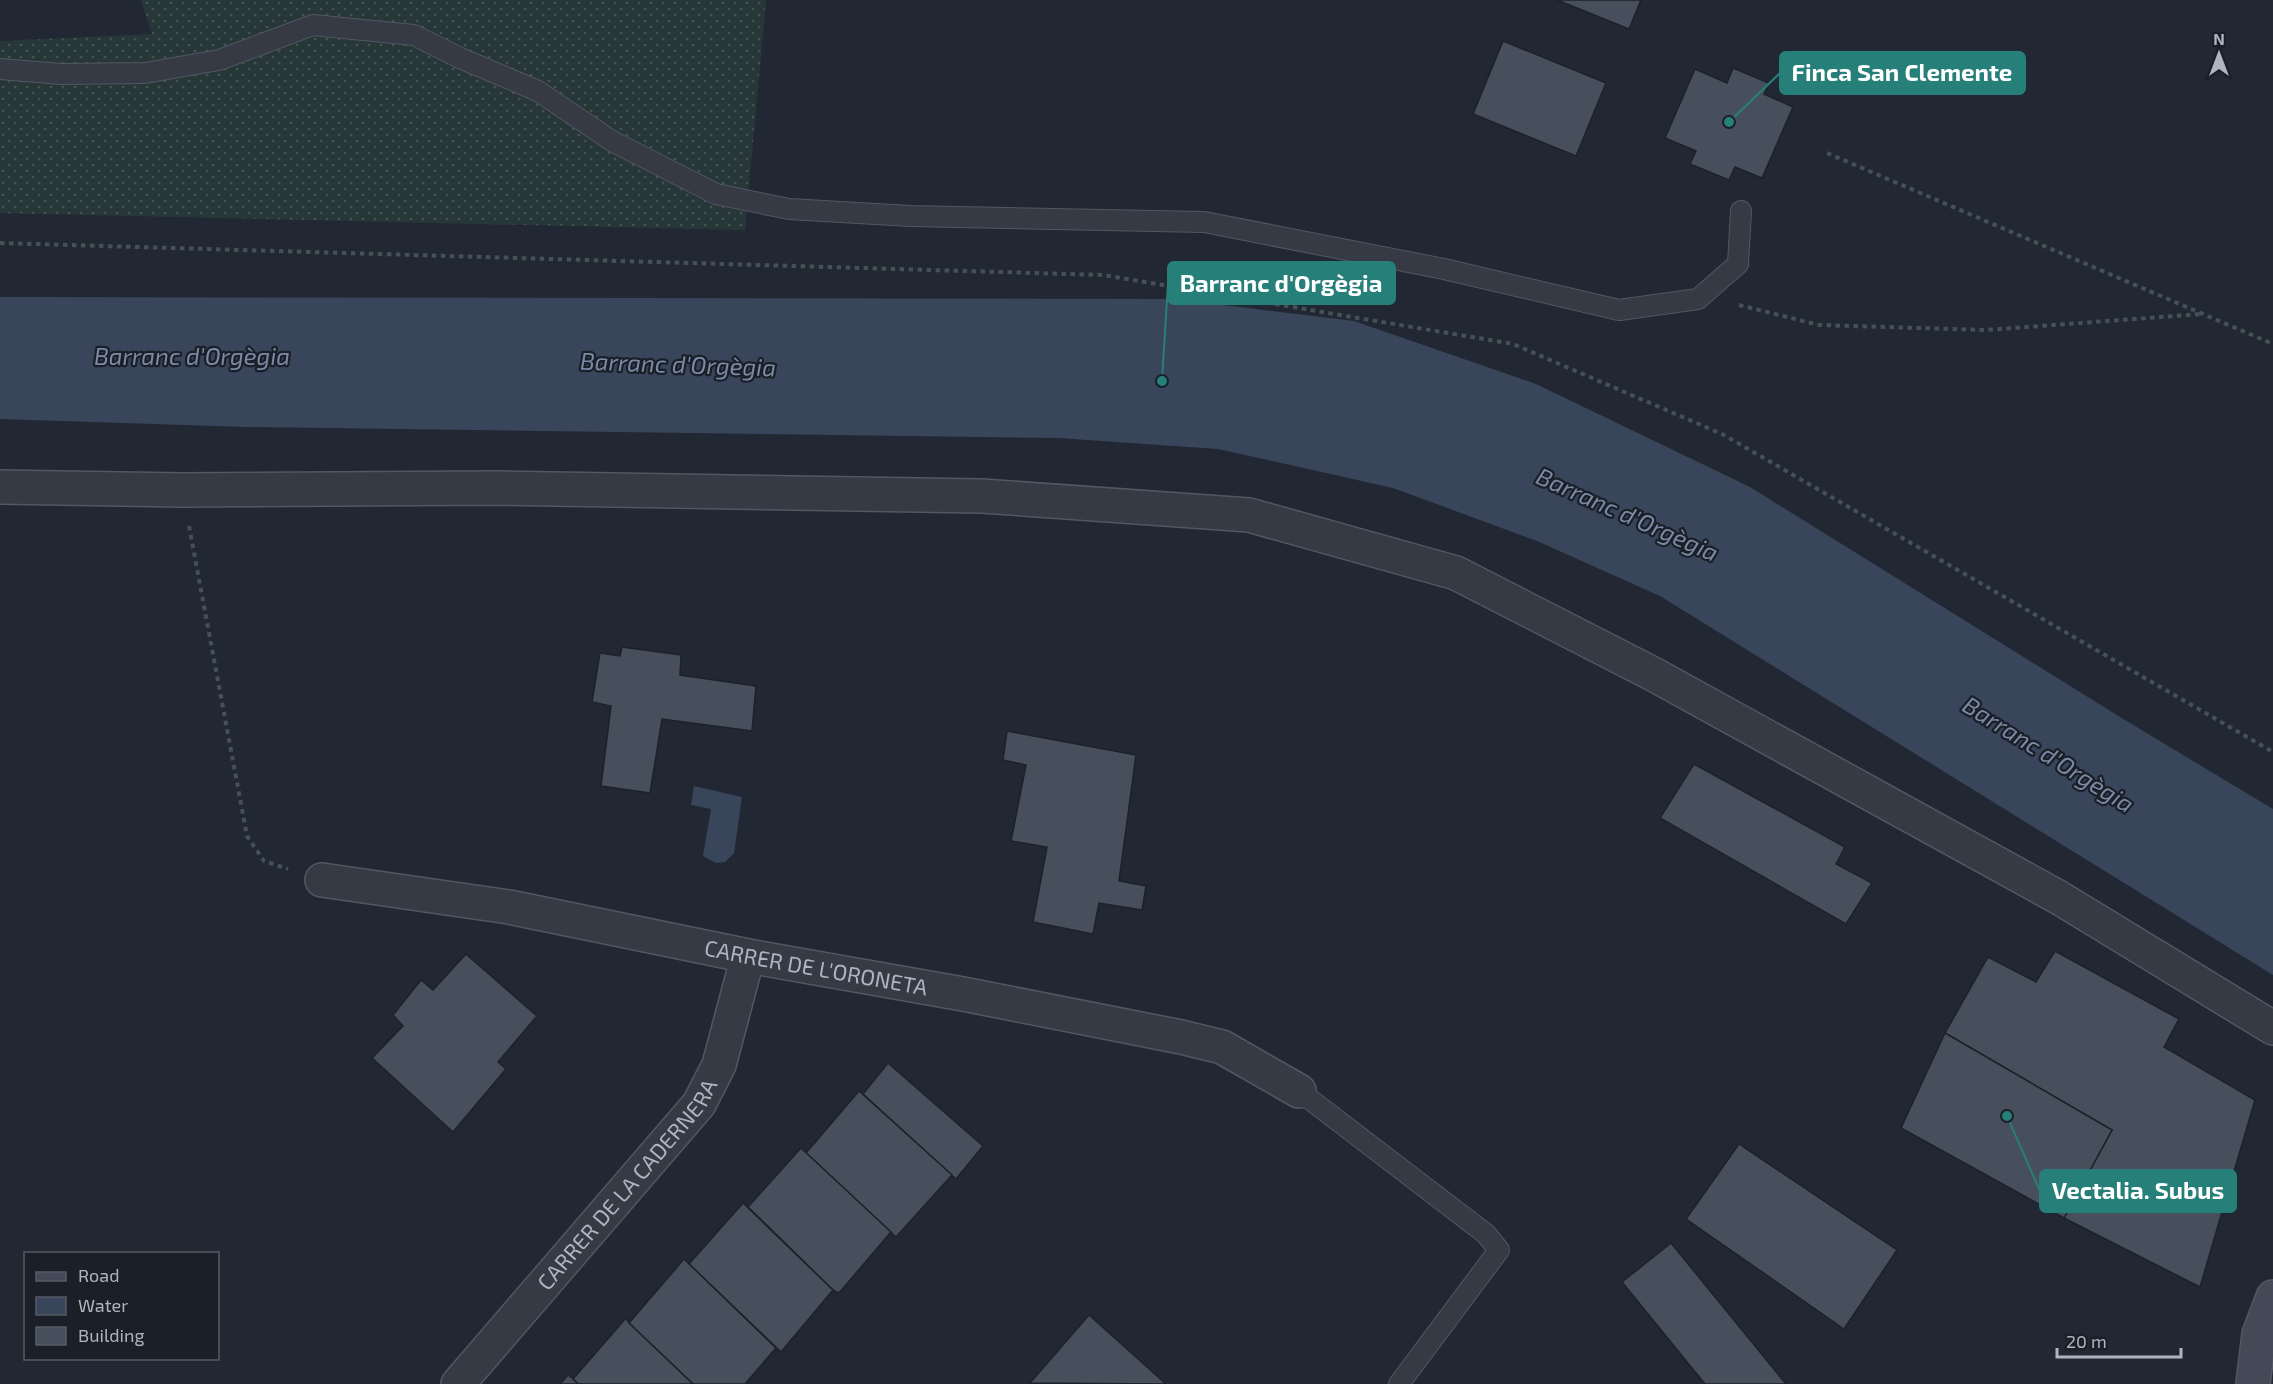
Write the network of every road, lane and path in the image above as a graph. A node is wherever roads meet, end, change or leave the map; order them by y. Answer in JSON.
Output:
{"nodes":[{"id":1,"x":0,"y":69,"type":"edge"},
{"id":2,"x":1827,"y":153,"type":"dead end"},
{"id":3,"x":1741,"y":211,"type":"dead end"},
{"id":4,"x":0,"y":243,"type":"edge"},
{"id":5,"x":1738,"y":305,"type":"dead end"},
{"id":6,"x":2203,"y":314,"type":"junction"},
{"id":7,"x":2273,"y":344,"type":"edge"},
{"id":8,"x":0,"y":487,"type":"edge"},
{"id":9,"x":182,"y":490,"type":"junction"},
{"id":10,"x":2273,"y":752,"type":"edge"},
{"id":11,"x":322,"y":880,"type":"joint"},
{"id":12,"x":748,"y":956,"type":"junction"},
{"id":13,"x":2273,"y":1028,"type":"edge"},
{"id":14,"x":1299,"y":1091,"type":"joint"},
{"id":15,"x":2273,"y":1297,"type":"edge"},
{"id":16,"x":2259,"y":1334,"type":"junction"},
{"id":17,"x":458,"y":1384,"type":"edge"},
{"id":18,"x":1399,"y":1384,"type":"edge"},
{"id":19,"x":2240,"y":1384,"type":"edge"},
{"id":20,"x":2253,"y":1384,"type":"edge"}],
"edges":[{"from":1,"to":3,"type":"lane"},
{"from":2,"to":6,"type":"path"},
{"from":4,"to":10,"type":"path"},
{"from":5,"to":6,"type":"path"},
{"from":6,"to":7,"type":"path"},
{"from":8,"to":9,"type":"street"},
{"from":9,"to":11,"type":"path"},
{"from":9,"to":13,"type":"street"},
{"from":11,"to":12,"type":"street","name":"CARRER DE L'ORONETA"},
{"from":12,"to":14,"type":"street","name":"CARRER DE L'ORONETA"},
{"from":12,"to":17,"type":"street","name":"CARRER DE LA CADERNERA"},
{"from":14,"to":18,"type":"lane"},
{"from":15,"to":16,"type":"street"},
{"from":16,"to":19,"type":"lane"},
{"from":16,"to":20,"type":"street"}]}
